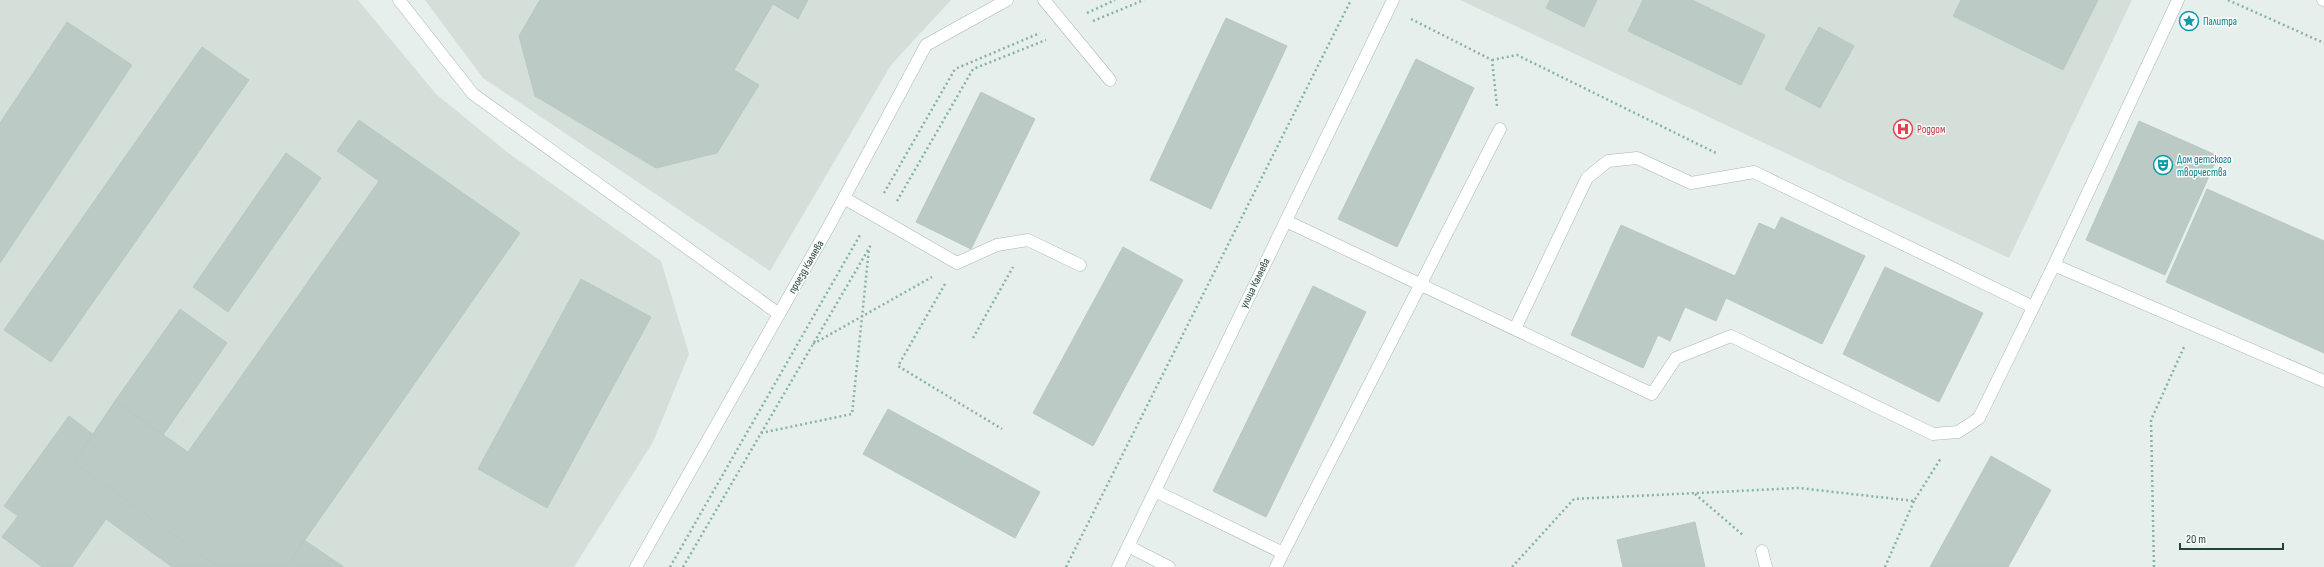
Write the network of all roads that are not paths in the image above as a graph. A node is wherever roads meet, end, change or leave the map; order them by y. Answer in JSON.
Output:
{"nodes":[{"id":1,"x":399,"y":0,"type":"edge"},
{"id":2,"x":1007,"y":0,"type":"edge"},
{"id":3,"x":1044,"y":0,"type":"edge"},
{"id":4,"x":2178,"y":0,"type":"edge"},
{"id":5,"x":1391,"y":4,"type":"edge"},
{"id":6,"x":1110,"y":80,"type":"dead end"},
{"id":7,"x":1500,"y":130,"type":"road end"},
{"id":8,"x":844,"y":198,"type":"junction"},
{"id":9,"x":1286,"y":221,"type":"junction"},
{"id":10,"x":2054,"y":264,"type":"junction"},
{"id":11,"x":1080,"y":265,"type":"dead end"},
{"id":12,"x":1420,"y":285,"type":"junction"},
{"id":13,"x":2033,"y":307,"type":"junction"},
{"id":14,"x":778,"y":314,"type":"junction"},
{"id":15,"x":1515,"y":329,"type":"junction"},
{"id":16,"x":2324,"y":382,"type":"edge"},
{"id":17,"x":1155,"y":491,"type":"junction"},
{"id":18,"x":1128,"y":546,"type":"junction"},
{"id":19,"x":1762,"y":551,"type":"road end"},
{"id":20,"x":1283,"y":553,"type":"junction"},
{"id":21,"x":636,"y":567,"type":"edge"},
{"id":22,"x":1118,"y":567,"type":"edge"},
{"id":23,"x":1169,"y":567,"type":"edge"},
{"id":24,"x":1276,"y":567,"type":"edge"},
{"id":25,"x":1766,"y":567,"type":"edge"}],
"edges":[{"from":1,"to":14,"type":"street"},
{"from":2,"to":8,"type":"street","name":"проезд Каляева"},
{"from":3,"to":6,"type":"street"},
{"from":4,"to":10,"type":"street"},
{"from":5,"to":9,"type":"street","name":"улица Каляева"},
{"from":7,"to":12,"type":"street"},
{"from":8,"to":11,"type":"street"},
{"from":8,"to":14,"type":"street","name":"проезд Каляева"},
{"from":9,"to":12,"type":"street"},
{"from":9,"to":17,"type":"street","name":"улица Каляева"},
{"from":10,"to":13,"type":"street"},
{"from":10,"to":16,"type":"street"},
{"from":12,"to":15,"type":"street"},
{"from":12,"to":20,"type":"street"},
{"from":13,"to":15,"type":"street"},
{"from":13,"to":15,"type":"street"},
{"from":14,"to":21,"type":"street","name":"проезд Каляева"},
{"from":17,"to":18,"type":"street","name":"улица Каляева"},
{"from":17,"to":20,"type":"street"},
{"from":18,"to":22,"type":"street","name":"улица Каляева"},
{"from":18,"to":23,"type":"street"},
{"from":19,"to":25,"type":"street"},
{"from":20,"to":24,"type":"street"}]}
